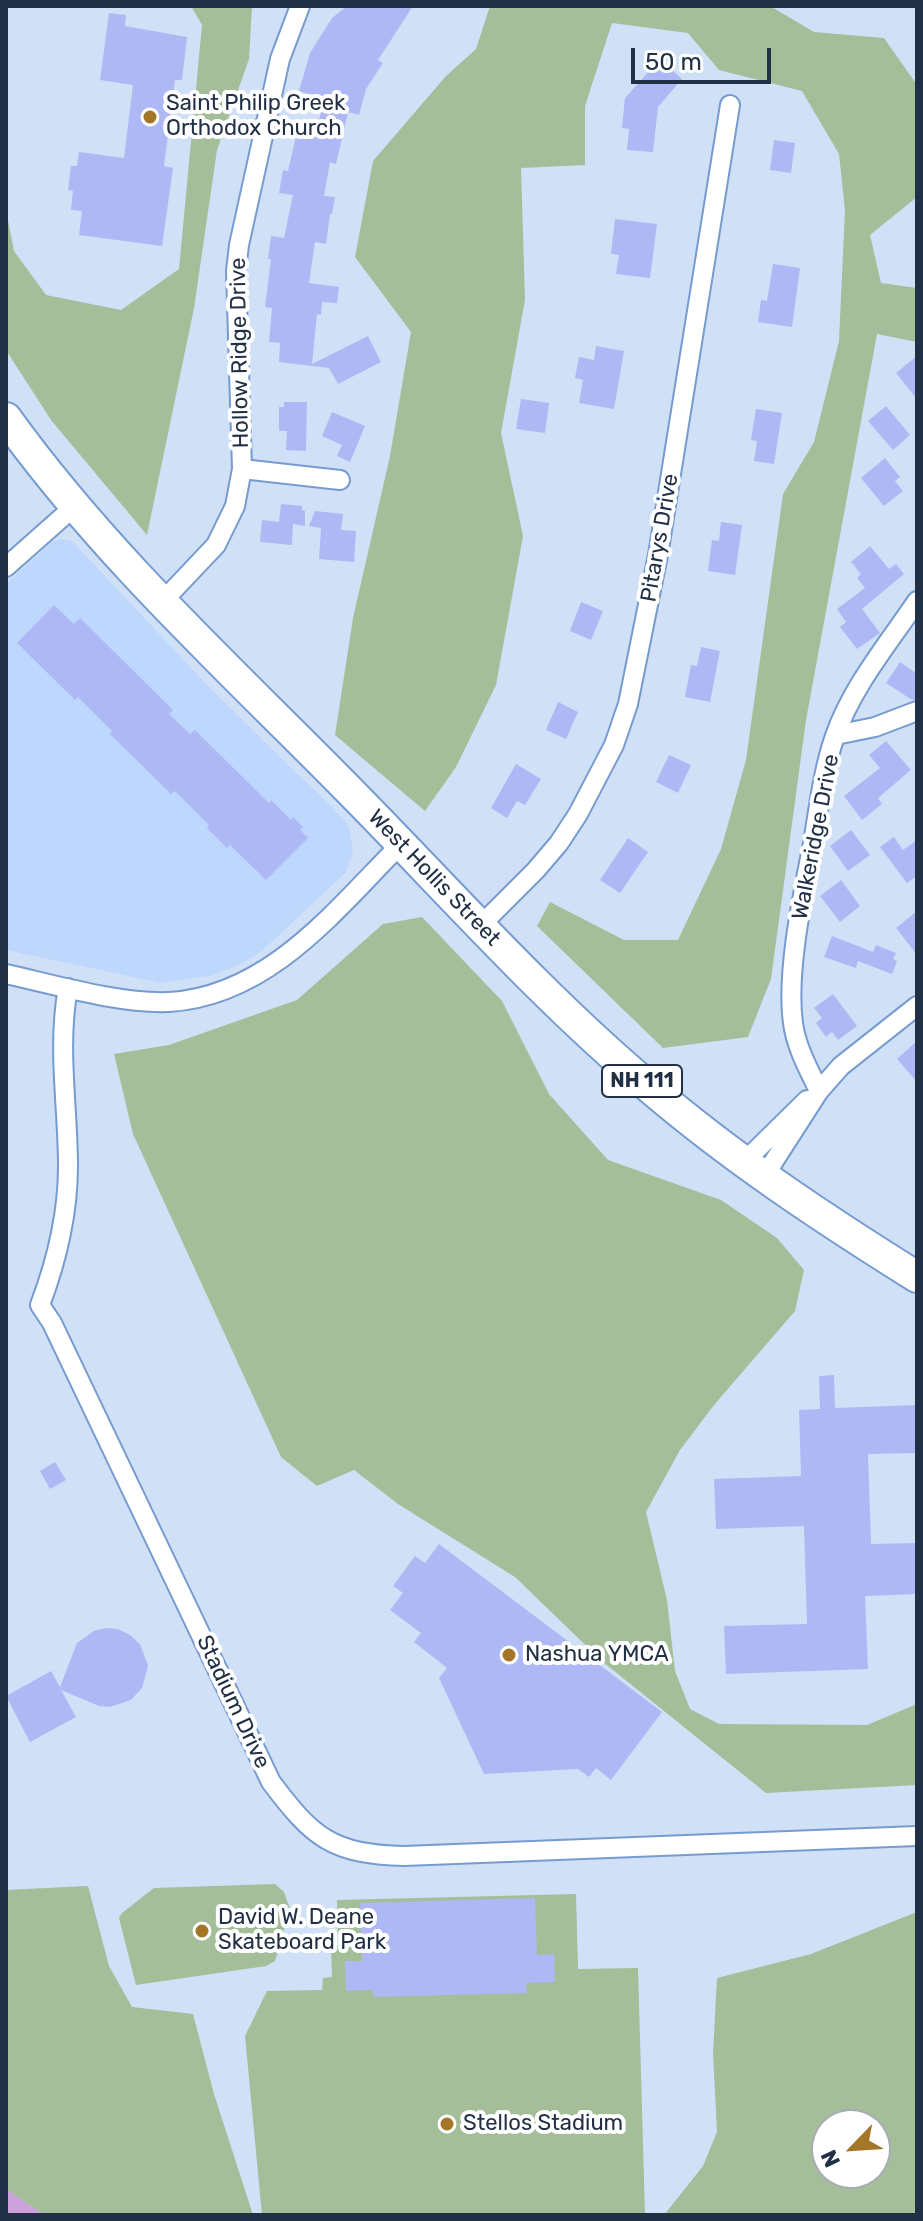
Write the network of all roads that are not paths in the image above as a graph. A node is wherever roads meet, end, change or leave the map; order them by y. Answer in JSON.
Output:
{"nodes":[{"id":1,"x":300,"y":6,"type":"edge"},
{"id":2,"x":730,"y":105,"type":"dead end"},
{"id":3,"x":6,"y":418,"type":"edge"},
{"id":4,"x":242,"y":469,"type":"junction"},
{"id":5,"x":340,"y":480,"type":"dead end"},
{"id":6,"x":76,"y":505,"type":"junction"},
{"id":7,"x":6,"y":567,"type":"edge"},
{"id":8,"x":917,"y":601,"type":"edge"},
{"id":9,"x":162,"y":602,"type":"junction"},
{"id":10,"x":917,"y":711,"type":"edge"},
{"id":11,"x":836,"y":735,"type":"junction"},
{"id":12,"x":402,"y":843,"type":"junction"},
{"id":13,"x":480,"y":926,"type":"junction"},
{"id":14,"x":6,"y":974,"type":"edge"},
{"id":15,"x":68,"y":988,"type":"junction"},
{"id":16,"x":917,"y":1006,"type":"edge"},
{"id":17,"x":819,"y":1091,"type":"junction"},
{"id":18,"x":755,"y":1169,"type":"junction"},
{"id":19,"x":917,"y":1277,"type":"edge"},
{"id":20,"x":917,"y":1836,"type":"edge"}],
"edges":[{"from":1,"to":4,"type":"street","name":"Hollow Ridge Drive"},
{"from":2,"to":13,"type":"street","name":"Pitarys Drive"},
{"from":3,"to":6,"type":"main road","name":"West Hollis Street","number":"NH 111"},
{"from":4,"to":5,"type":"street","name":"Hollow Ridge Drive"},
{"from":4,"to":9,"type":"street","name":"Hollow Ridge Drive"},
{"from":6,"to":7,"type":"street"},
{"from":6,"to":9,"type":"main road","name":"West Hollis Street","number":"NH 111"},
{"from":8,"to":11,"type":"street","name":"Walkeridge Drive"},
{"from":9,"to":12,"type":"main road","name":"West Hollis Street","number":"NH 111"},
{"from":10,"to":11,"type":"street"},
{"from":11,"to":17,"type":"street","name":"Walkeridge Drive"},
{"from":12,"to":13,"type":"main road","name":"West Hollis Street","number":"NH 111"},
{"from":12,"to":15,"type":"street"},
{"from":13,"to":18,"type":"main road","name":"West Hollis Street","number":"NH 111"},
{"from":14,"to":15,"type":"street"},
{"from":15,"to":20,"type":"street","name":"Stadium Drive"},
{"from":16,"to":17,"type":"street"},
{"from":17,"to":18,"type":"street"},
{"from":18,"to":19,"type":"main road","name":"West Hollis Street","number":"NH 111"}]}
